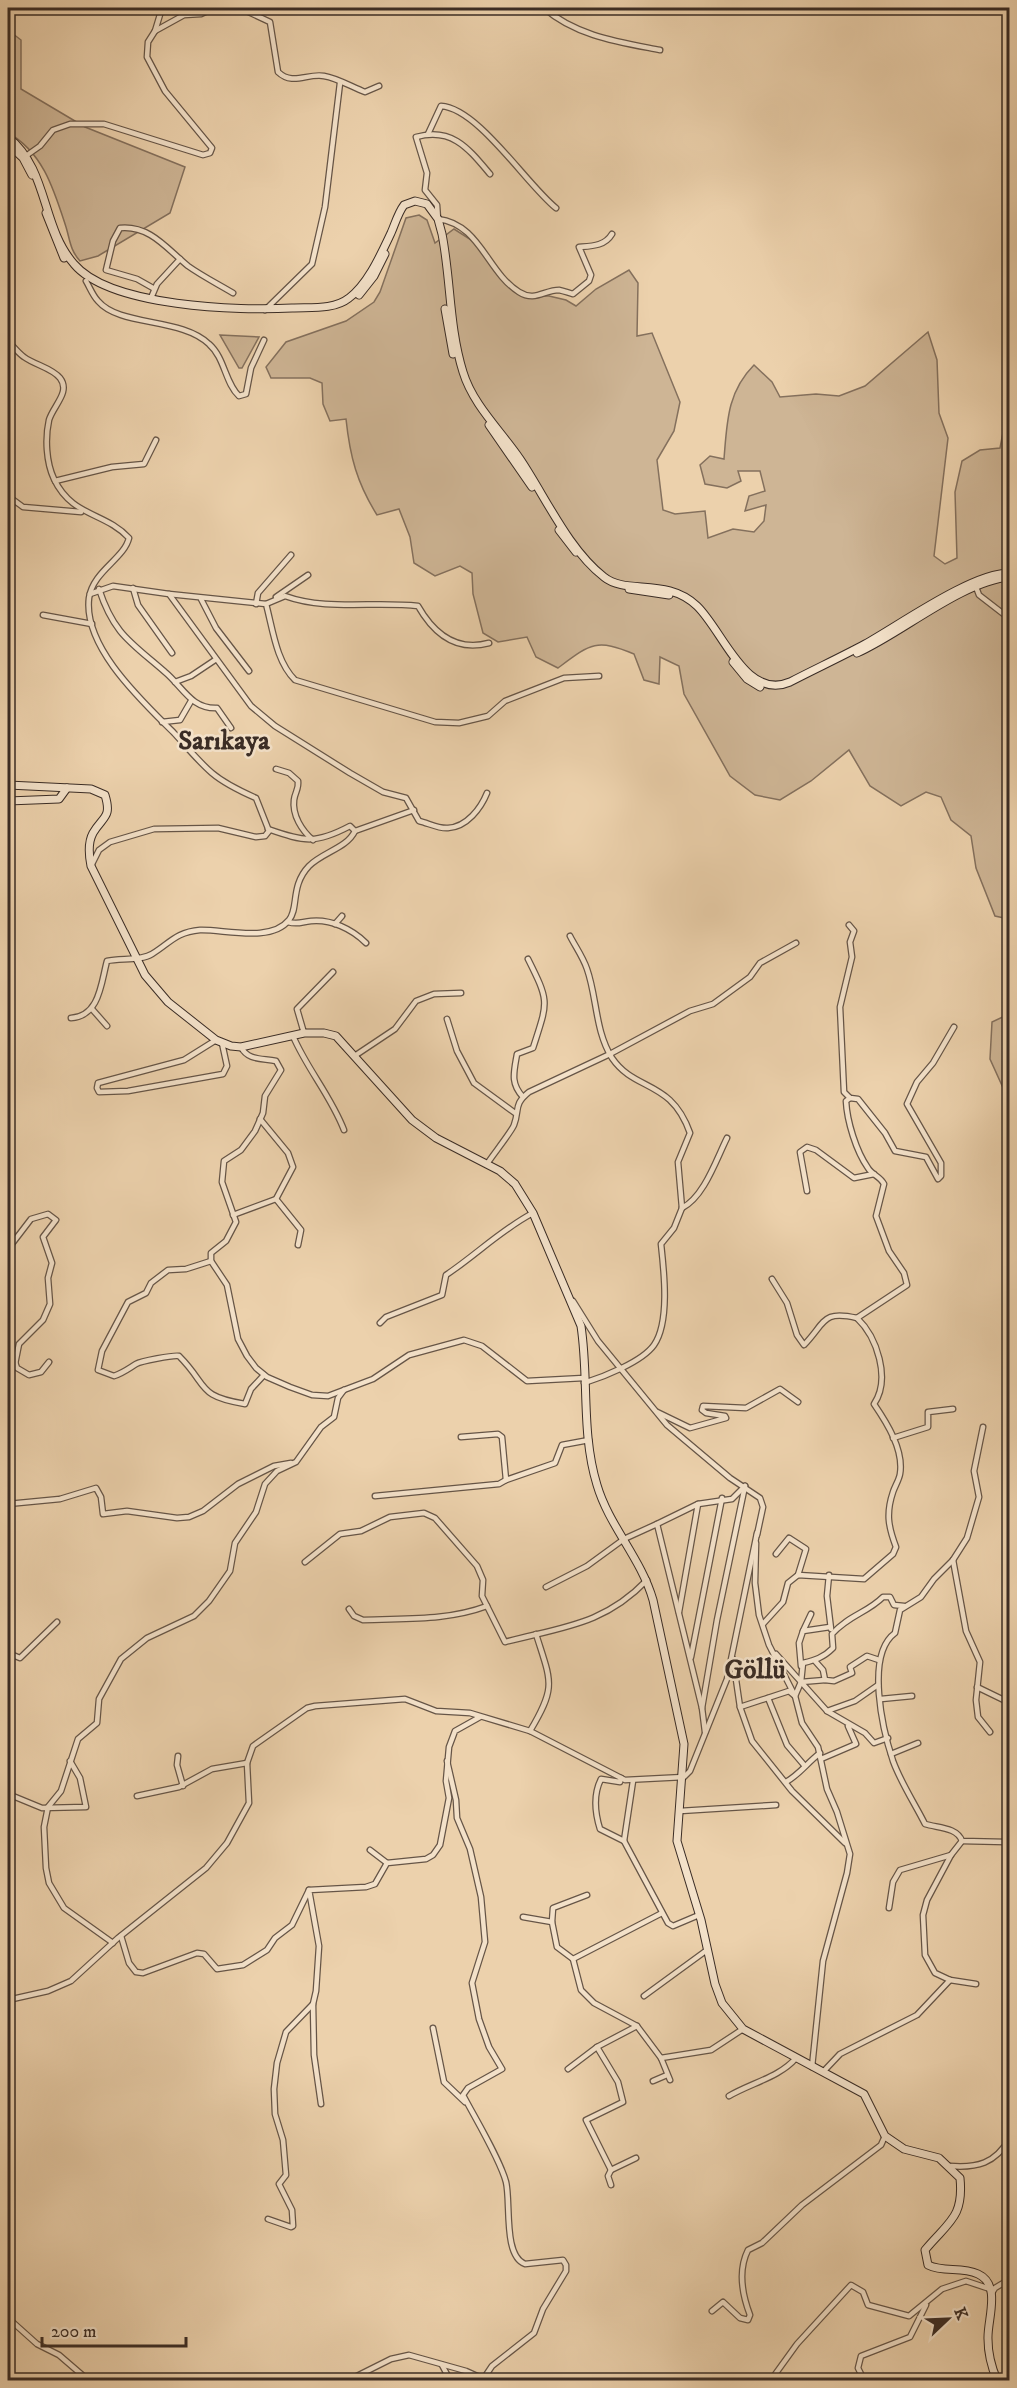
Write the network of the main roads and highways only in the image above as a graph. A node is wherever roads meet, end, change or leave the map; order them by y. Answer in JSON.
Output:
{"nodes":[{"id":1,"x":8,"y":138,"type":"edge"},
{"id":2,"x":8,"y":144,"type":"edge"},
{"id":3,"x":25,"y":157,"type":"junction"},
{"id":4,"x":1010,"y":575,"type":"edge"},
{"id":5,"x":8,"y":785,"type":"edge"},
{"id":6,"x":68,"y":788,"type":"junction"},
{"id":7,"x":8,"y":801,"type":"edge"},
{"id":8,"x":997,"y":2380,"type":"edge"}],
"edges":[{"from":1,"to":3,"type":"main road"},
{"from":2,"to":3,"type":"main road"},
{"from":3,"to":4,"type":"main road"},
{"from":3,"to":4,"type":"main road"},
{"from":5,"to":6,"type":"main road"},
{"from":6,"to":7,"type":"main road"},
{"from":6,"to":8,"type":"main road"}]}
